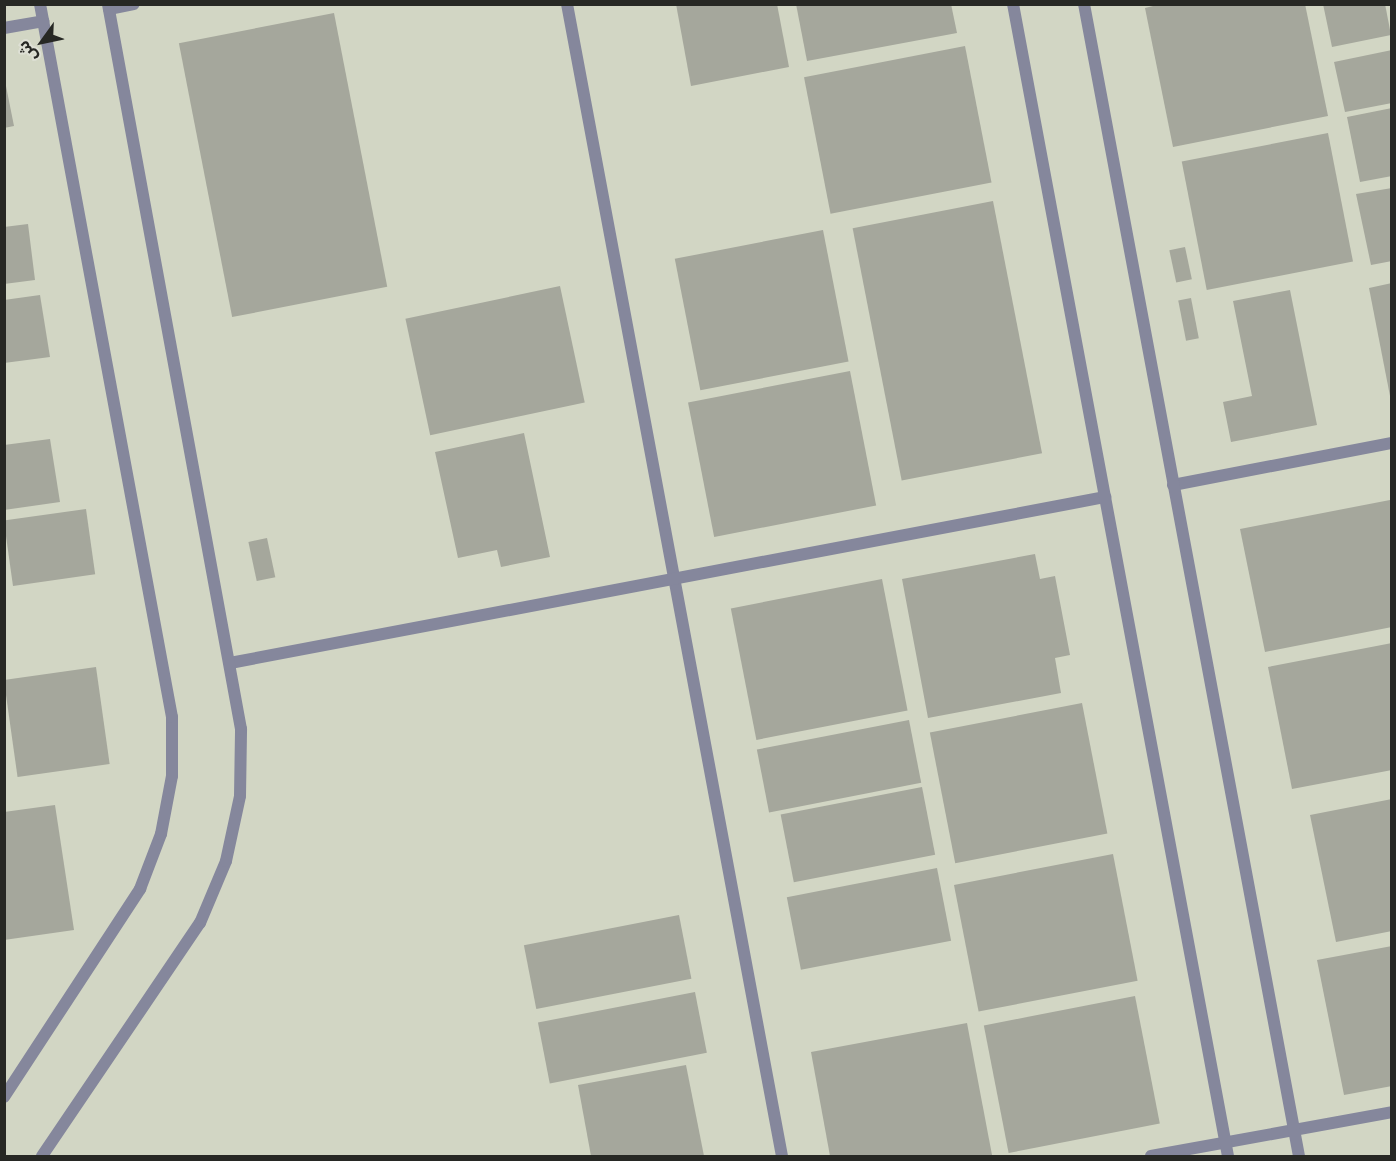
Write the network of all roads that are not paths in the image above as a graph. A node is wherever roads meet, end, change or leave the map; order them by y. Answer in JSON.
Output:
{"nodes":[{"id":1,"x":40,"y":4,"type":"edge"},
{"id":2,"x":134,"y":4,"type":"edge"},
{"id":3,"x":567,"y":4,"type":"edge"},
{"id":4,"x":1014,"y":4,"type":"edge"},
{"id":5,"x":1084,"y":4,"type":"edge"},
{"id":6,"x":109,"y":7,"type":"edge"},
{"id":7,"x":43,"y":21,"type":"junction"},
{"id":8,"x":4,"y":28,"type":"edge"},
{"id":9,"x":1392,"y":443,"type":"edge"},
{"id":10,"x":1173,"y":484,"type":"junction"},
{"id":11,"x":1105,"y":497,"type":"junction"},
{"id":12,"x":674,"y":579,"type":"junction"},
{"id":13,"x":230,"y":663,"type":"junction"},
{"id":14,"x":4,"y":1097,"type":"edge"},
{"id":15,"x":1392,"y":1112,"type":"edge"},
{"id":16,"x":1294,"y":1130,"type":"junction"},
{"id":17,"x":1226,"y":1143,"type":"junction"},
{"id":18,"x":42,"y":1156,"type":"edge"},
{"id":19,"x":782,"y":1156,"type":"edge"},
{"id":20,"x":1151,"y":1156,"type":"edge"},
{"id":21,"x":1228,"y":1156,"type":"edge"},
{"id":22,"x":1299,"y":1156,"type":"edge"}],
"edges":[{"from":1,"to":7,"type":"street"},
{"from":2,"to":6,"type":"street"},
{"from":3,"to":12,"type":"street"},
{"from":4,"to":11,"type":"street"},
{"from":5,"to":10,"type":"street"},
{"from":6,"to":13,"type":"street"},
{"from":7,"to":8,"type":"street"},
{"from":7,"to":14,"type":"street"},
{"from":9,"to":10,"type":"street"},
{"from":10,"to":16,"type":"street"},
{"from":11,"to":12,"type":"street"},
{"from":11,"to":17,"type":"street"},
{"from":12,"to":13,"type":"street"},
{"from":12,"to":19,"type":"street"},
{"from":13,"to":18,"type":"street"},
{"from":15,"to":16,"type":"street"},
{"from":16,"to":17,"type":"street"},
{"from":16,"to":22,"type":"street"},
{"from":17,"to":20,"type":"street"},
{"from":17,"to":21,"type":"street"}]}
